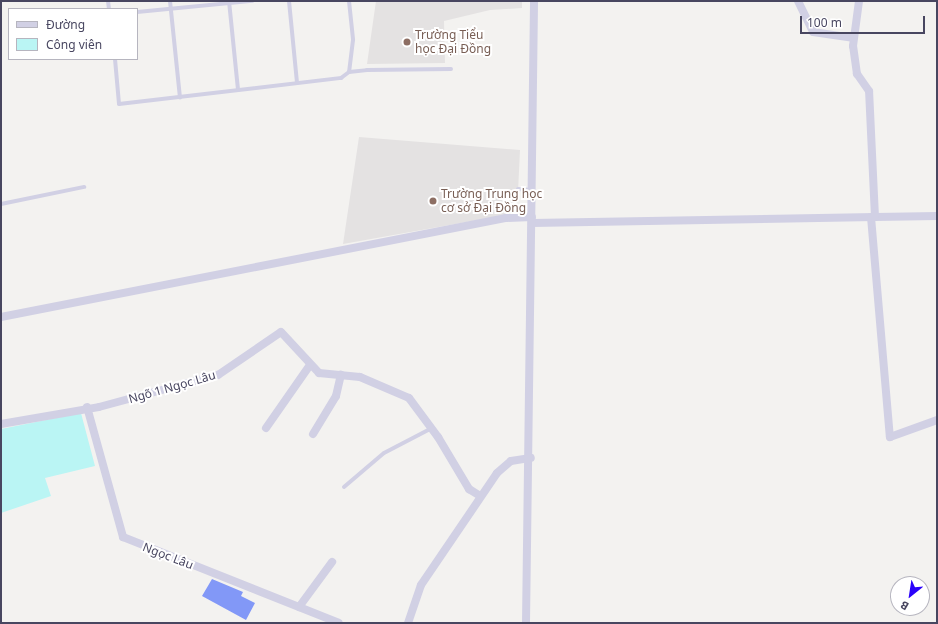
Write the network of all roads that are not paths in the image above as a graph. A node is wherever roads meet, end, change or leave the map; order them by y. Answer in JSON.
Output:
{"nodes":[{"id":1,"x":170,"y":1,"type":"edge"},
{"id":2,"x":252,"y":1,"type":"edge"},
{"id":3,"x":289,"y":1,"type":"edge"},
{"id":4,"x":349,"y":1,"type":"edge"},
{"id":5,"x":534,"y":1,"type":"edge"},
{"id":6,"x":798,"y":1,"type":"edge"},
{"id":7,"x":859,"y":1,"type":"edge"},
{"id":8,"x":229,"y":2,"type":"edge"},
{"id":9,"x":170,"y":8,"type":"junction"},
{"id":10,"x":138,"y":12,"type":"edge"},
{"id":11,"x":853,"y":38,"type":"junction"},
{"id":12,"x":114,"y":60,"type":"edge"},
{"id":13,"x":451,"y":69,"type":"dead end"},
{"id":14,"x":349,"y":72,"type":"junction"},
{"id":15,"x":297,"y":83,"type":"junction"},
{"id":16,"x":238,"y":90,"type":"junction"},
{"id":17,"x":180,"y":97,"type":"junction"},
{"id":18,"x":84,"y":187,"type":"dead end"},
{"id":19,"x":518,"y":189,"type":"dead end"},
{"id":20,"x":532,"y":190,"type":"junction"},
{"id":21,"x":1,"y":204,"type":"edge"},
{"id":22,"x":937,"y":216,"type":"edge"},
{"id":23,"x":873,"y":217,"type":"junction"},
{"id":24,"x":532,"y":220,"type":"junction"},
{"id":25,"x":1,"y":317,"type":"edge"},
{"id":26,"x":310,"y":365,"type":"junction"},
{"id":27,"x":341,"y":375,"type":"junction"},
{"id":28,"x":87,"y":408,"type":"junction"},
{"id":29,"x":937,"y":420,"type":"edge"},
{"id":30,"x":1,"y":424,"type":"edge"},
{"id":31,"x":266,"y":428,"type":"dead end"},
{"id":32,"x":430,"y":429,"type":"junction"},
{"id":33,"x":313,"y":434,"type":"dead end"},
{"id":34,"x":531,"y":458,"type":"junction"},
{"id":35,"x":344,"y":487,"type":"dead end"},
{"id":36,"x":480,"y":496,"type":"junction"},
{"id":37,"x":332,"y":562,"type":"dead end"},
{"id":38,"x":299,"y":608,"type":"junction"},
{"id":39,"x":339,"y":623,"type":"edge"},
{"id":40,"x":408,"y":623,"type":"edge"},
{"id":41,"x":526,"y":623,"type":"edge"}],
"edges":[{"from":1,"to":9,"type":"lane"},
{"from":2,"to":8,"type":"lane"},
{"from":3,"to":15,"type":"lane"},
{"from":4,"to":14,"type":"lane"},
{"from":5,"to":20,"type":"street"},
{"from":6,"to":11,"type":"street"},
{"from":7,"to":11,"type":"street"},
{"from":8,"to":9,"type":"lane"},
{"from":8,"to":16,"type":"lane"},
{"from":9,"to":10,"type":"lane"},
{"from":9,"to":17,"type":"lane"},
{"from":11,"to":23,"type":"street"},
{"from":12,"to":17,"type":"lane"},
{"from":13,"to":14,"type":"lane"},
{"from":14,"to":15,"type":"lane"},
{"from":15,"to":16,"type":"lane"},
{"from":16,"to":17,"type":"lane"},
{"from":18,"to":21,"type":"lane"},
{"from":19,"to":20,"type":"lane"},
{"from":20,"to":24,"type":"street"},
{"from":22,"to":23,"type":"street"},
{"from":23,"to":24,"type":"street"},
{"from":23,"to":29,"type":"street"},
{"from":24,"to":25,"type":"street"},
{"from":24,"to":34,"type":"street"},
{"from":26,"to":27,"type":"street","name":"Ngõ 1 Ngọc Lâu"},
{"from":26,"to":28,"type":"street","name":"Ngõ 1 Ngọc Lâu"},
{"from":26,"to":31,"type":"street"},
{"from":27,"to":32,"type":"street","name":"Ngõ 1 Ngọc Lâu"},
{"from":27,"to":33,"type":"street"},
{"from":28,"to":30,"type":"street"},
{"from":28,"to":38,"type":"street","name":"Ngọc Lâu"},
{"from":32,"to":35,"type":"lane"},
{"from":32,"to":36,"type":"street","name":"Ngõ 1 Ngọc Lâu"},
{"from":34,"to":36,"type":"street"},
{"from":34,"to":41,"type":"street"},
{"from":36,"to":40,"type":"street"},
{"from":37,"to":38,"type":"street"},
{"from":38,"to":39,"type":"street","name":"Ngọc Lâu"}]}
